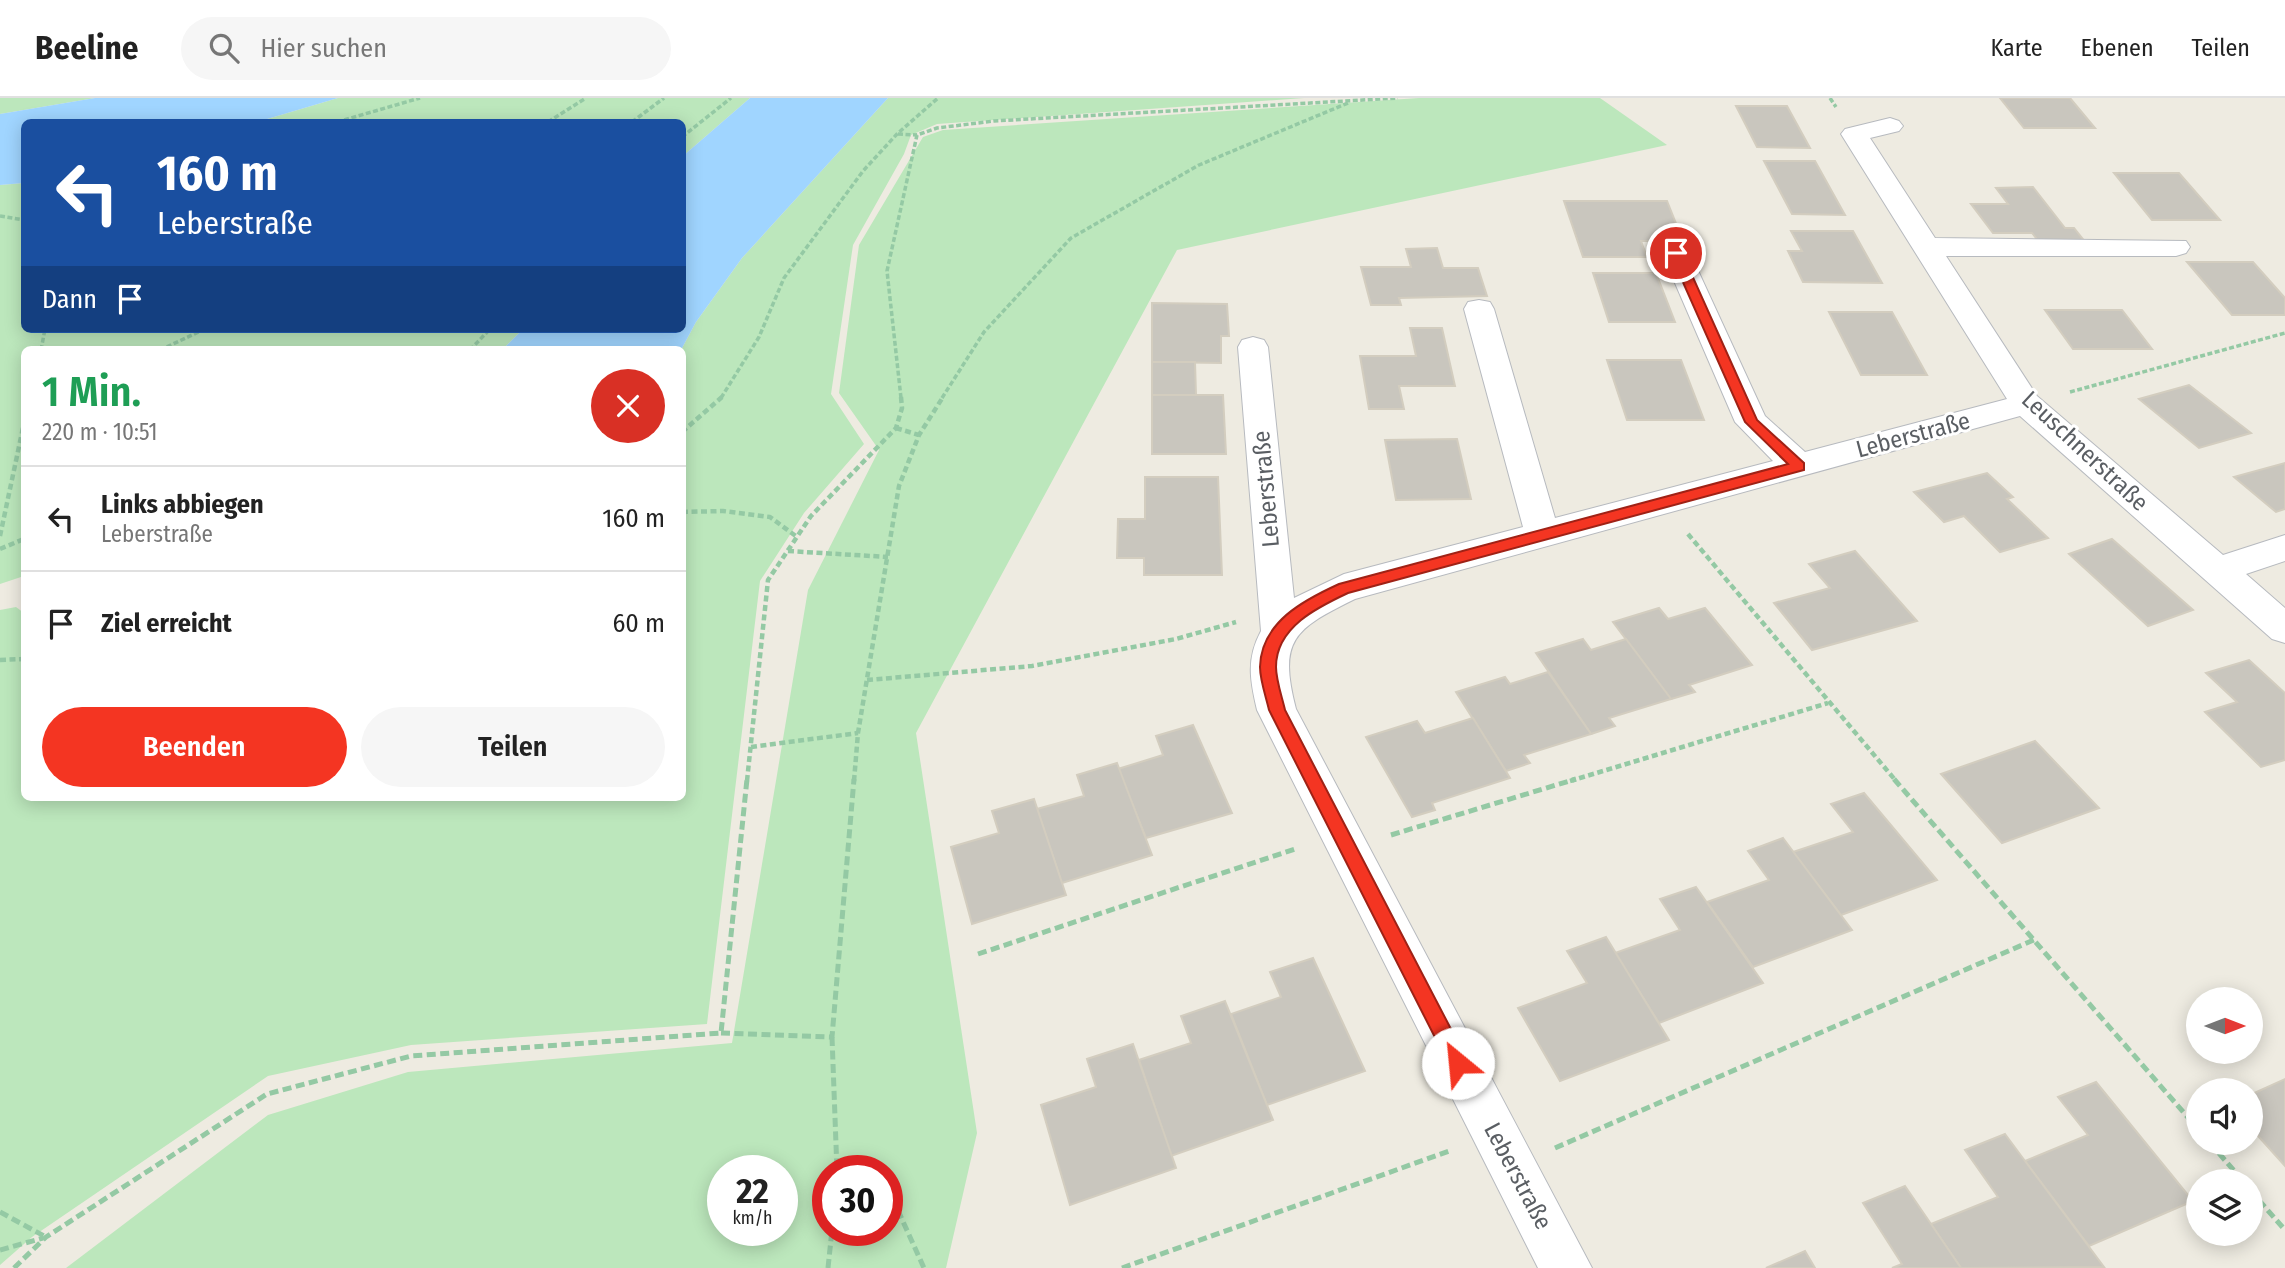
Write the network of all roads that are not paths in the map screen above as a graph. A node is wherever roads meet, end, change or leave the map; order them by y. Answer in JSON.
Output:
{"nodes":[{"id":1,"x":1890,"y":126,"type":"dead end"},
{"id":2,"x":1926,"y":247,"type":"junction"},
{"id":3,"x":2176,"y":247,"type":"dead end"},
{"id":4,"x":1676,"y":253,"type":"dead end"},
{"id":5,"x":1479,"y":309,"type":"dead end"},
{"id":6,"x":1253,"y":347,"type":"dead end"},
{"id":7,"x":2026,"y":404,"type":"junction"},
{"id":8,"x":1799,"y":466,"type":"junction"},
{"id":9,"x":1544,"y":536,"type":"junction"},
{"id":10,"x":2285,"y":548,"type":"edge"},
{"id":11,"x":2217,"y":570,"type":"junction"},
{"id":12,"x":1278,"y":620,"type":"junction"},
{"id":13,"x":2285,"y":629,"type":"edge"},
{"id":14,"x":1566,"y":1268,"type":"edge"}],
"edges":[{"from":1,"to":2,"type":"street","name":"Leuschnerstraße"},
{"from":2,"to":3,"type":"street"},
{"from":2,"to":7,"type":"street","name":"Leuschnerstraße"},
{"from":4,"to":8,"type":"street"},
{"from":5,"to":9,"type":"street"},
{"from":6,"to":12,"type":"street","name":"Leberstraße"},
{"from":7,"to":8,"type":"street","name":"Leberstraße"},
{"from":7,"to":11,"type":"street","name":"Leuschnerstraße"},
{"from":8,"to":9,"type":"street","name":"Leberstraße"},
{"from":9,"to":12,"type":"street","name":"Leberstraße"},
{"from":10,"to":11,"type":"street"},
{"from":11,"to":13,"type":"street","name":"Leuschnerstraße"},
{"from":12,"to":14,"type":"street","name":"Leberstraße"}]}
